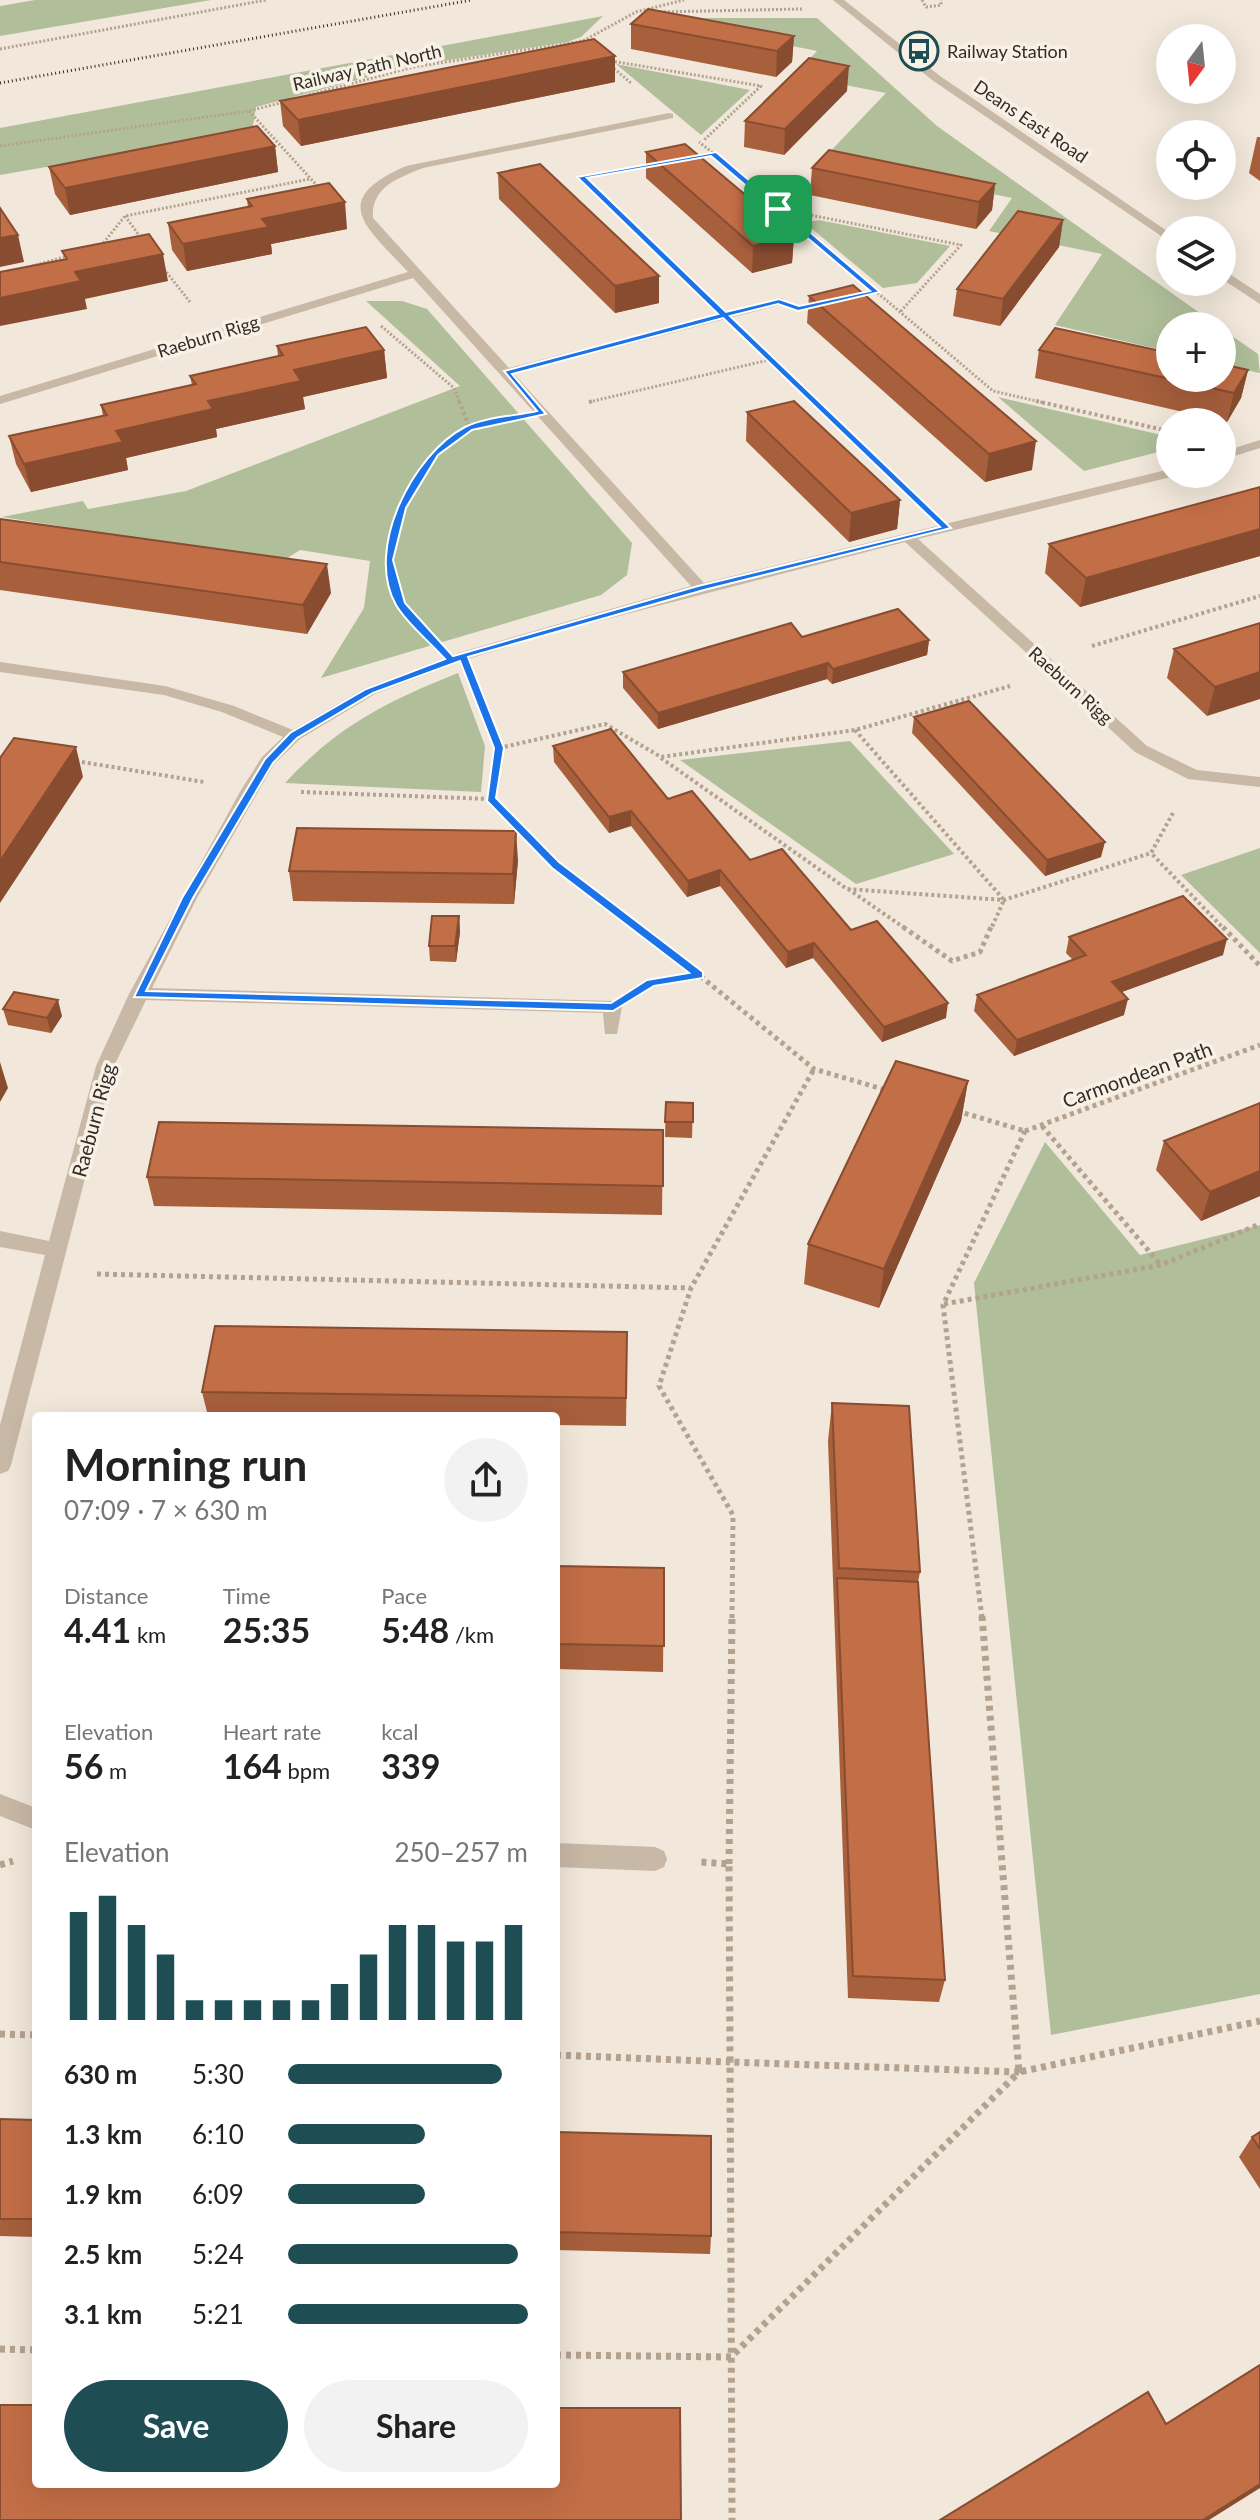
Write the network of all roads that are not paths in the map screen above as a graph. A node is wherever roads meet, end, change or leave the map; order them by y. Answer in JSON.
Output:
{"nodes":[{"id":1,"x":838,"y":0,"type":"edge"},
{"id":2,"x":669,"y":116,"type":"road end"},
{"id":3,"x":1156,"y":228,"type":"edge"},
{"id":4,"x":416,"y":273,"type":"junction"},
{"id":5,"x":1236,"y":282,"type":"edge"},
{"id":6,"x":1260,"y":297,"type":"edge"},
{"id":7,"x":779,"y":301,"type":"dead end"},
{"id":8,"x":507,"y":372,"type":"junction"},
{"id":9,"x":0,"y":400,"type":"edge"},
{"id":10,"x":1260,"y":444,"type":"edge"},
{"id":11,"x":1236,"y":452,"type":"edge"},
{"id":12,"x":1156,"y":476,"type":"edge"},
{"id":13,"x":907,"y":537,"type":"junction"},
{"id":14,"x":701,"y":588,"type":"junction"},
{"id":15,"x":0,"y":667,"type":"edge"},
{"id":16,"x":294,"y":736,"type":"junction"},
{"id":17,"x":1260,"y":782,"type":"edge"},
{"id":18,"x":138,"y":994,"type":"junction"},
{"id":19,"x":611,"y":1030,"type":"dead end"},
{"id":20,"x":0,"y":1239,"type":"edge"},
{"id":21,"x":59,"y":1250,"type":"junction"},
{"id":22,"x":0,"y":1465,"type":"edge"},
{"id":23,"x":0,"y":1805,"type":"edge"},
{"id":24,"x":32,"y":1817,"type":"edge"},
{"id":25,"x":560,"y":1855,"type":"edge"},
{"id":26,"x":655,"y":1859,"type":"road end"}],
"edges":[{"from":1,"to":3,"type":"street","name":"Deans East Road"},
{"from":2,"to":4,"type":"street"},
{"from":4,"to":8,"type":"street"},
{"from":4,"to":9,"type":"street","name":"Raeburn Rigg"},
{"from":5,"to":6,"type":"street"},
{"from":7,"to":8,"type":"street"},
{"from":8,"to":14,"type":"street"},
{"from":10,"to":11,"type":"street"},
{"from":12,"to":13,"type":"street","name":"Raeburn Rigg"},
{"from":13,"to":14,"type":"street","name":"Raeburn Rigg"},
{"from":13,"to":17,"type":"street","name":"Raeburn Rigg"},
{"from":14,"to":16,"type":"street","name":"Raeburn Rigg"},
{"from":15,"to":16,"type":"street"},
{"from":16,"to":18,"type":"street","name":"Raeburn Rigg"},
{"from":18,"to":19,"type":"street"},
{"from":18,"to":21,"type":"street","name":"Raeburn Rigg"},
{"from":20,"to":21,"type":"street"},
{"from":21,"to":22,"type":"street","name":"Raeburn Rigg"},
{"from":23,"to":24,"type":"street"},
{"from":25,"to":26,"type":"street"}]}
